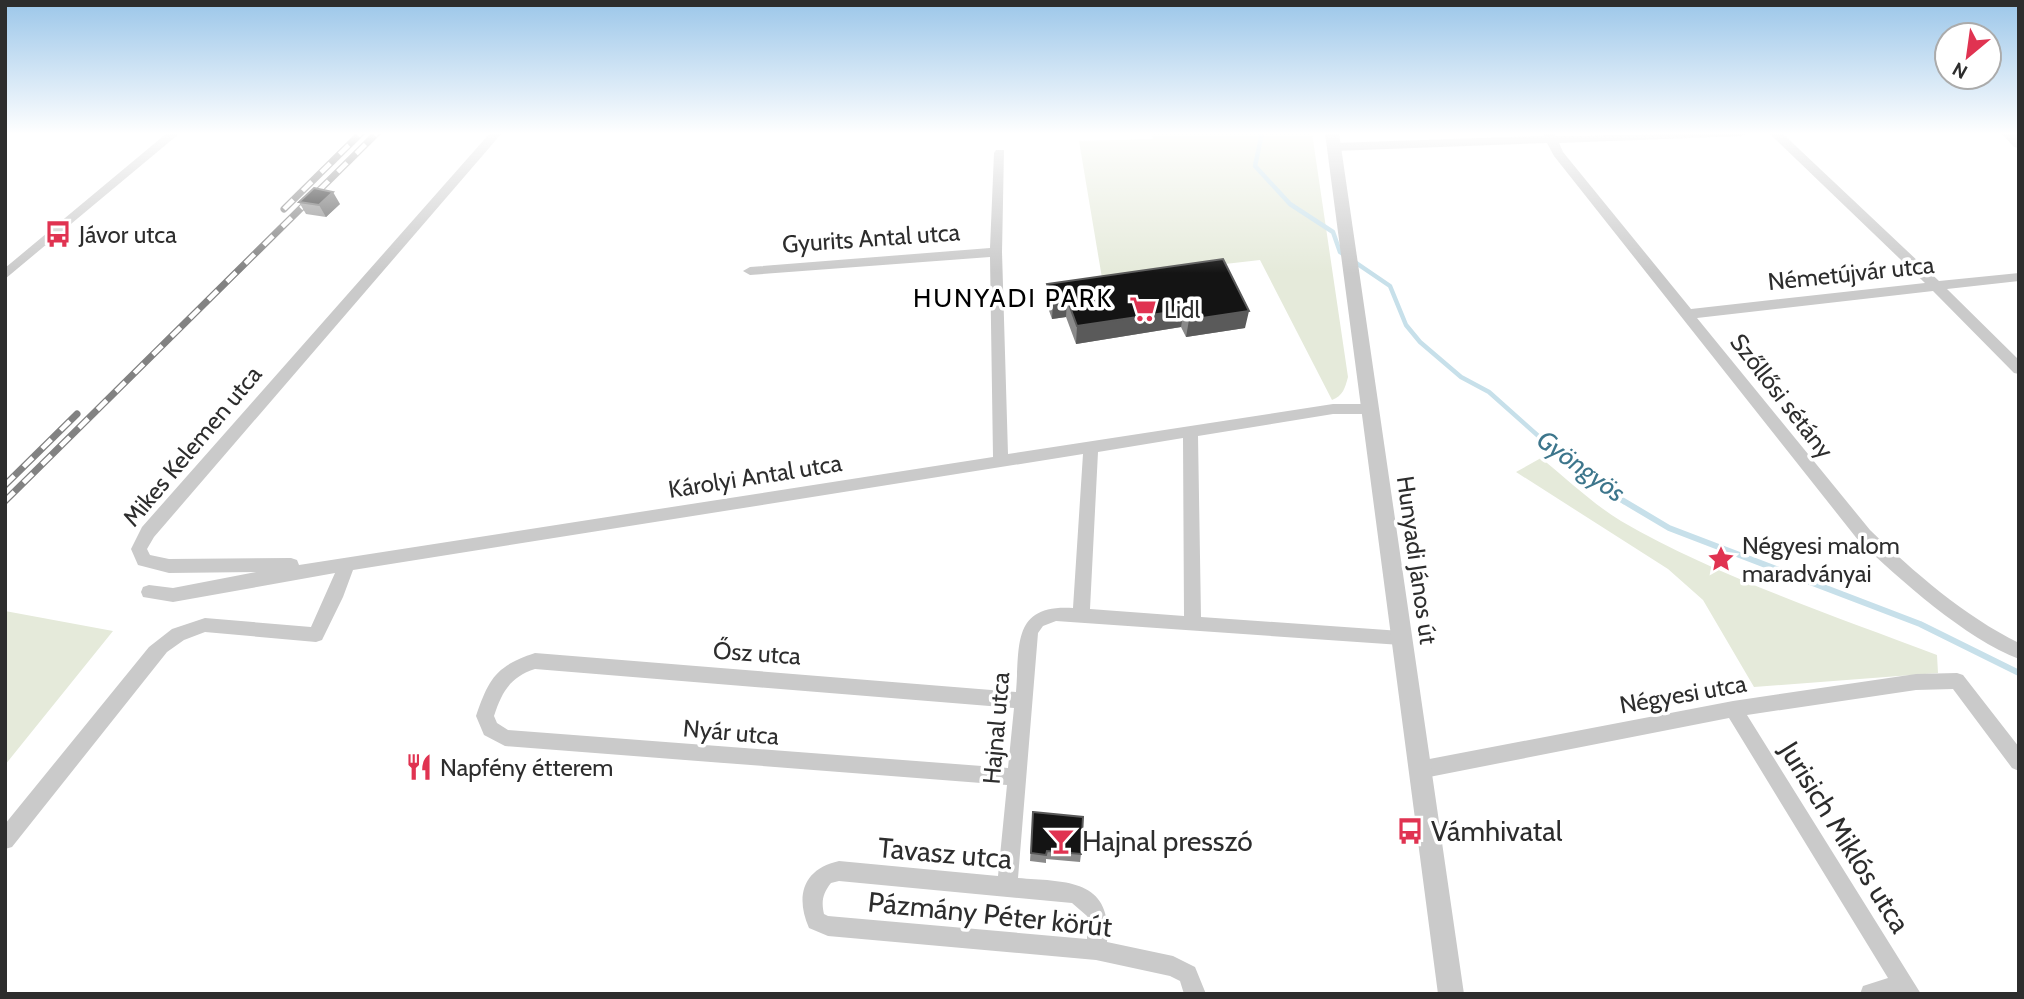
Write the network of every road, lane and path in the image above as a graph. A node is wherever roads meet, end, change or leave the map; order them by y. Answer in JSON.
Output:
{"nodes":[{"id":1,"x":119,"y":180,"type":"edge"},
{"id":2,"x":455,"y":180,"type":"edge"},
{"id":3,"x":999,"y":180,"type":"edge"},
{"id":4,"x":1338,"y":180,"type":"edge"},
{"id":5,"x":1579,"y":180,"type":"edge"},
{"id":6,"x":1824,"y":180,"type":"edge"},
{"id":7,"x":996,"y":251,"type":"junction"},
{"id":8,"x":750,"y":271,"type":"dead end"},
{"id":9,"x":5,"y":275,"type":"edge"},
{"id":10,"x":2019,"y":277,"type":"edge"},
{"id":11,"x":1936,"y":286,"type":"junction"},
{"id":12,"x":1688,"y":314,"type":"junction"},
{"id":13,"x":2019,"y":369,"type":"edge"},
{"id":14,"x":1369,"y":409,"type":"junction"},
{"id":15,"x":1190,"y":431,"type":"junction"},
{"id":16,"x":1091,"y":447,"type":"junction"},
{"id":17,"x":1001,"y":462,"type":"junction"},
{"id":18,"x":346,"y":565,"type":"junction"},
{"id":19,"x":149,"y":592,"type":"dead end"},
{"id":20,"x":1081,"y":616,"type":"junction"},
{"id":21,"x":1193,"y":624,"type":"junction"},
{"id":22,"x":1401,"y":638,"type":"junction"},
{"id":23,"x":2018,"y":650,"type":"edge"},
{"id":24,"x":495,"y":686,"type":"joint"},
{"id":25,"x":1023,"y":701,"type":"junction"},
{"id":26,"x":1733,"y":709,"type":"junction"},
{"id":27,"x":2019,"y":762,"type":"edge"},
{"id":28,"x":1419,"y":770,"type":"junction"},
{"id":29,"x":1016,"y":777,"type":"junction"},
{"id":30,"x":5,"y":840,"type":"edge"},
{"id":31,"x":825,"y":874,"type":"joint"},
{"id":32,"x":1007,"y":887,"type":"junction"},
{"id":33,"x":1096,"y":950,"type":"junction"},
{"id":34,"x":1907,"y":989,"type":"edge"},
{"id":35,"x":1195,"y":994,"type":"edge"},
{"id":36,"x":1451,"y":994,"type":"edge"},
{"id":37,"x":1871,"y":994,"type":"edge"}],
"edges":[{"from":1,"to":9,"type":"street"},
{"from":2,"to":18,"type":"street","name":"Mikes Kelemen utca"},
{"from":3,"to":7,"type":"street"},
{"from":4,"to":14,"type":"street","name":"Hunyadi János út"},
{"from":5,"to":12,"type":"street","name":"Szőllősi sétány"},
{"from":6,"to":11,"type":"street"},
{"from":7,"to":8,"type":"street","name":"Gyurits Antal utca"},
{"from":7,"to":17,"type":"street"},
{"from":10,"to":11,"type":"street","name":"Németújvár utca"},
{"from":11,"to":12,"type":"street","name":"Németújvár utca"},
{"from":11,"to":13,"type":"street"},
{"from":12,"to":23,"type":"street","name":"Szőllősi sétány"},
{"from":14,"to":15,"type":"street","name":"Károlyi Antal utca"},
{"from":14,"to":22,"type":"street","name":"Hunyadi János út"},
{"from":15,"to":16,"type":"street","name":"Károlyi Antal utca"},
{"from":15,"to":21,"type":"street"},
{"from":16,"to":17,"type":"street","name":"Károlyi Antal utca"},
{"from":16,"to":20,"type":"street"},
{"from":17,"to":18,"type":"street","name":"Károlyi Antal utca"},
{"from":18,"to":19,"type":"street","name":"Károlyi Antal utca"},
{"from":18,"to":30,"type":"street"},
{"from":20,"to":21,"type":"street","name":"Hajnal utca"},
{"from":20,"to":25,"type":"street","name":"Hajnal utca"},
{"from":21,"to":22,"type":"street","name":"Hajnal utca"},
{"from":22,"to":28,"type":"street","name":"Hunyadi János út"},
{"from":24,"to":25,"type":"street","name":"Ősz utca"},
{"from":24,"to":29,"type":"street","name":"Nyár utca"},
{"from":25,"to":29,"type":"street","name":"Hajnal utca"},
{"from":26,"to":27,"type":"street","name":"Négyesi utca"},
{"from":26,"to":28,"type":"street","name":"Négyesi utca"},
{"from":26,"to":34,"type":"street","name":"Jurisich Miklós utca"},
{"from":28,"to":36,"type":"street","name":"Hunyadi János út"},
{"from":29,"to":32,"type":"street","name":"Hajnal utca"},
{"from":31,"to":32,"type":"street","name":"Tavasz utca"},
{"from":31,"to":33,"type":"street","name":"Pázmány Péter körút"},
{"from":32,"to":33,"type":"street","name":"Tavasz utca"},
{"from":33,"to":35,"type":"street","name":"Pázmány Péter körút"},
{"from":34,"to":37,"type":"street"}]}
